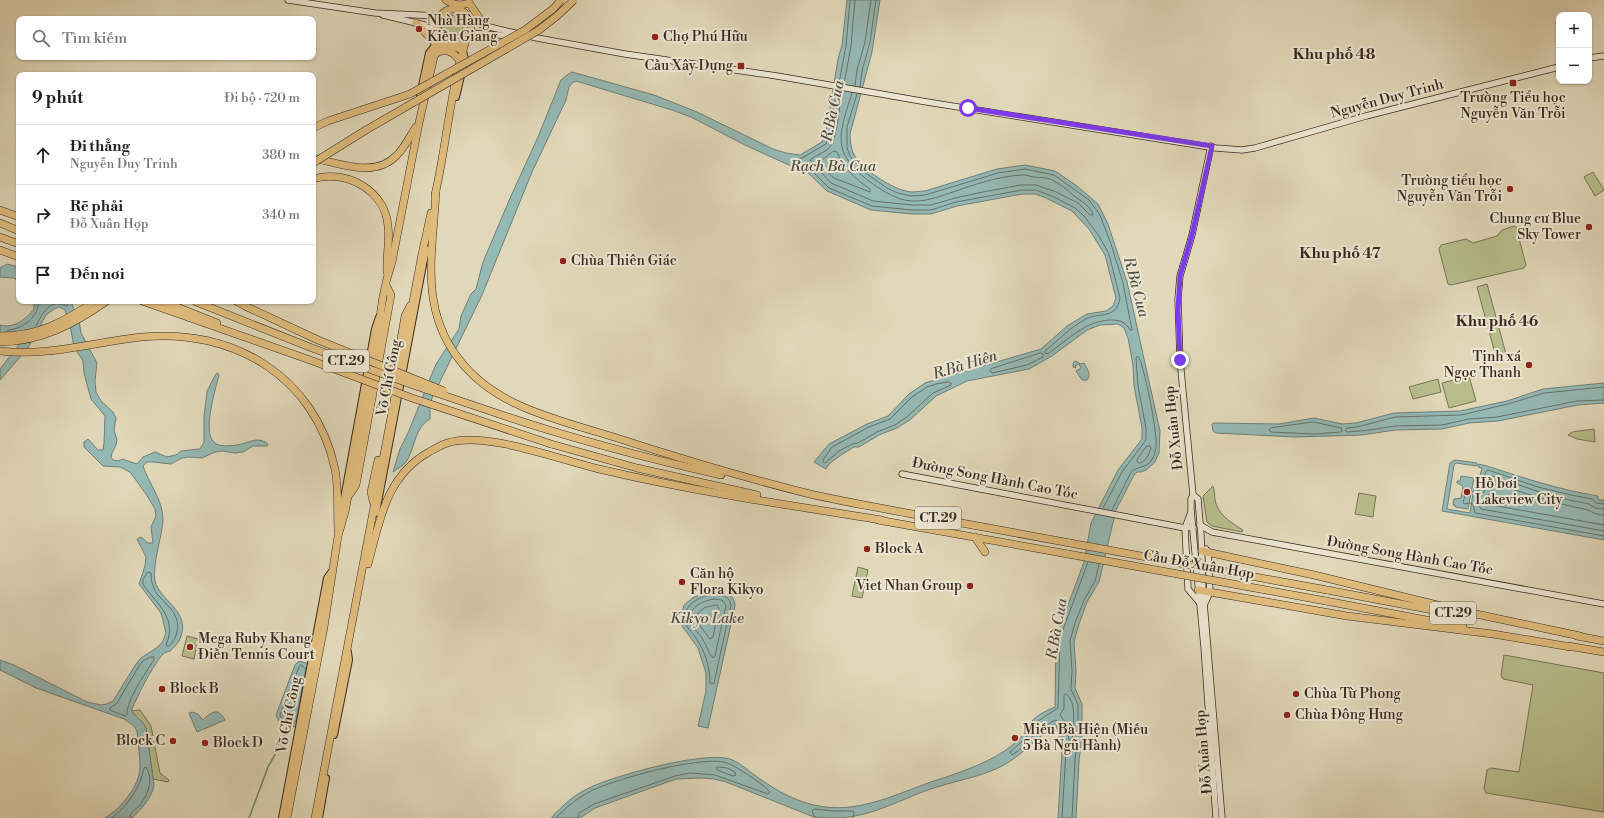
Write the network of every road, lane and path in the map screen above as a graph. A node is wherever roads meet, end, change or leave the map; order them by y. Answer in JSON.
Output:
{"nodes":[{"id":1,"x":288,"y":0,"type":"edge"},
{"id":2,"x":445,"y":0,"type":"edge"},
{"id":3,"x":457,"y":0,"type":"edge"},
{"id":4,"x":561,"y":0,"type":"edge"},
{"id":5,"x":574,"y":0,"type":"edge"},
{"id":6,"x":468,"y":1,"type":"edge"},
{"id":7,"x":375,"y":13,"type":"junction"},
{"id":8,"x":441,"y":14,"type":"junction"},
{"id":9,"x":468,"y":17,"type":"junction"},
{"id":10,"x":416,"y":23,"type":"junction"},
{"id":11,"x":485,"y":26,"type":"junction"},
{"id":12,"x":438,"y":31,"type":"junction"},
{"id":13,"x":468,"y":35,"type":"junction"},
{"id":14,"x":537,"y":38,"type":"junction"},
{"id":15,"x":436,"y":44,"type":"junction"},
{"id":16,"x":462,"y":50,"type":"junction"},
{"id":17,"x":434,"y":56,"type":"junction"},
{"id":18,"x":1604,"y":56,"type":"edge"},
{"id":19,"x":1592,"y":58,"type":"edge"},
{"id":20,"x":459,"y":60,"type":"junction"},
{"id":21,"x":1556,"y":68,"type":"edge"},
{"id":22,"x":423,"y":107,"type":"junction"},
{"id":23,"x":419,"y":123,"type":"junction"},
{"id":24,"x":316,"y":127,"type":"edge"},
{"id":25,"x":446,"y":129,"type":"junction"},
{"id":26,"x":1211,"y":149,"type":"junction"},
{"id":27,"x":316,"y":159,"type":"edge"},
{"id":28,"x":316,"y":161,"type":"edge"},
{"id":29,"x":316,"y":179,"type":"edge"},
{"id":30,"x":436,"y":191,"type":"junction"},
{"id":31,"x":0,"y":210,"type":"edge"},
{"id":32,"x":16,"y":215,"type":"edge"},
{"id":33,"x":0,"y":223,"type":"edge"},
{"id":34,"x":16,"y":230,"type":"edge"},
{"id":35,"x":427,"y":235,"type":"junction"},
{"id":36,"x":0,"y":237,"type":"edge"},
{"id":37,"x":16,"y":243,"type":"edge"},
{"id":38,"x":0,"y":250,"type":"edge"},
{"id":39,"x":16,"y":256,"type":"edge"},
{"id":40,"x":386,"y":281,"type":"junction"},
{"id":41,"x":92,"y":304,"type":"edge"},
{"id":42,"x":101,"y":304,"type":"edge"},
{"id":43,"x":151,"y":304,"type":"edge"},
{"id":44,"x":170,"y":304,"type":"edge"},
{"id":45,"x":202,"y":304,"type":"edge"},
{"id":46,"x":241,"y":304,"type":"edge"},
{"id":47,"x":380,"y":314,"type":"junction"},
{"id":48,"x":79,"y":316,"type":"junction"},
{"id":49,"x":67,"y":323,"type":"junction"},
{"id":50,"x":0,"y":336,"type":"edge"},
{"id":51,"x":0,"y":342,"type":"edge"},
{"id":52,"x":0,"y":351,"type":"edge"},
{"id":53,"x":310,"y":360,"type":"junction"},
{"id":54,"x":499,"y":414,"type":"junction"},
{"id":55,"x":902,"y":474,"type":"dead end"},
{"id":56,"x":760,"y":482,"type":"junction"},
{"id":57,"x":744,"y":495,"type":"junction"},
{"id":58,"x":1193,"y":495,"type":"junction"},
{"id":59,"x":347,"y":500,"type":"junction"},
{"id":60,"x":1191,"y":510,"type":"junction"},
{"id":61,"x":371,"y":525,"type":"junction"},
{"id":62,"x":1200,"y":525,"type":"junction"},
{"id":63,"x":1185,"y":528,"type":"junction"},
{"id":64,"x":1193,"y":528,"type":"junction"},
{"id":65,"x":1212,"y":532,"type":"junction"},
{"id":66,"x":1201,"y":535,"type":"junction"},
{"id":67,"x":338,"y":536,"type":"junction"},
{"id":68,"x":975,"y":537,"type":"junction"},
{"id":69,"x":1204,"y":549,"type":"junction"},
{"id":70,"x":985,"y":552,"type":"dead end"},
{"id":71,"x":333,"y":570,"type":"junction"},
{"id":72,"x":1204,"y":591,"type":"junction"},
{"id":73,"x":1202,"y":603,"type":"junction"},
{"id":74,"x":1604,"y":604,"type":"edge"},
{"id":75,"x":1580,"y":636,"type":"junction"},
{"id":76,"x":349,"y":640,"type":"junction"},
{"id":77,"x":1604,"y":641,"type":"edge"},
{"id":78,"x":1571,"y":647,"type":"junction"},
{"id":79,"x":347,"y":649,"type":"junction"},
{"id":80,"x":1604,"y":652,"type":"edge"},
{"id":81,"x":1213,"y":719,"type":"junction"},
{"id":82,"x":1208,"y":723,"type":"junction"},
{"id":83,"x":282,"y":818,"type":"edge"},
{"id":84,"x":287,"y":818,"type":"edge"},
{"id":85,"x":315,"y":818,"type":"edge"},
{"id":86,"x":319,"y":818,"type":"edge"},
{"id":87,"x":1216,"y":818,"type":"edge"},
{"id":88,"x":1222,"y":818,"type":"edge"}],
"edges":[{"from":1,"to":7,"type":"main road"},
{"from":2,"to":6,"type":"highway"},
{"from":2,"to":8,"type":"highway"},
{"from":3,"to":6,"type":"highway"},
{"from":4,"to":24,"type":"highway","bridge":true},
{"from":5,"to":28,"type":"highway","bridge":true},
{"from":6,"to":9,"type":"highway"},
{"from":6,"to":11,"type":"highway"},
{"from":7,"to":8,"type":"main road"},
{"from":7,"to":10,"type":"main road"},
{"from":8,"to":9,"type":"highway"},
{"from":8,"to":12,"type":"highway"},
{"from":9,"to":11,"type":"main road"},
{"from":9,"to":13,"type":"highway"},
{"from":10,"to":12,"type":"main road"},
{"from":10,"to":15,"type":"highway"},
{"from":11,"to":14,"type":"main road"},
{"from":12,"to":13,"type":"highway"},
{"from":12,"to":15,"type":"highway","name":"Võ Chí Công"},
{"from":13,"to":14,"type":"main road"},
{"from":13,"to":16,"type":"highway","name":"Võ Chí Công"},
{"from":14,"to":26,"type":"main road","name":"Nguyễn Duy Trinh"},
{"from":15,"to":16,"type":"highway"},
{"from":15,"to":17,"type":"highway","name":"Võ Chí Công"},
{"from":15,"to":22,"type":"main road","name":"Võ Chí Công"},
{"from":16,"to":20,"type":"highway","name":"Võ Chí Công"},
{"from":16,"to":25,"type":"main road","name":"Võ Chí Công"},
{"from":17,"to":20,"type":"highway"},
{"from":17,"to":22,"type":"highway","name":"Võ Chí Công"},
{"from":18,"to":19,"type":"main road"},
{"from":20,"to":25,"type":"highway","name":"Võ Chí Công"},
{"from":21,"to":26,"type":"main road","name":"Nguyễn Duy Trinh"},
{"from":22,"to":23,"type":"highway","name":"Võ Chí Công"},
{"from":23,"to":27,"type":"highway"},
{"from":23,"to":40,"type":"highway","name":"Võ Chí Công"},
{"from":25,"to":30,"type":"highway","name":"Võ Chí Công"},
{"from":26,"to":58,"type":"main road","name":"Đỗ Xuân Hợp"},
{"from":29,"to":40,"type":"highway"},
{"from":30,"to":35,"type":"highway","name":"Võ Chí Công"},
{"from":30,"to":56,"type":"highway"},
{"from":31,"to":32,"type":"highway"},
{"from":33,"to":34,"type":"highway"},
{"from":35,"to":61,"type":"highway","name":"Võ Chí Công"},
{"from":35,"to":61,"type":"main road","name":"Võ Chí Công"},
{"from":36,"to":37,"type":"highway"},
{"from":38,"to":39,"type":"highway"},
{"from":40,"to":47,"type":"highway","name":"Võ Chí Công"},
{"from":40,"to":59,"type":"highway","name":"Võ Chí Công"},
{"from":41,"to":48,"type":"highway"},
{"from":42,"to":48,"type":"highway"},
{"from":43,"to":53,"type":"highway"},
{"from":44,"to":53,"type":"highway","number":"CT.29"},
{"from":45,"to":54,"type":"highway","number":"CT.29","bridge":true},
{"from":46,"to":54,"type":"highway","bridge":true},
{"from":47,"to":59,"type":"highway","name":"Võ Chí Công"},
{"from":47,"to":67,"type":"main road","name":"Võ Chí Công"},
{"from":48,"to":49,"type":"highway"},
{"from":49,"to":50,"type":"highway"},
{"from":49,"to":51,"type":"highway"},
{"from":52,"to":67,"type":"highway"},
{"from":53,"to":57,"type":"highway","number":"CT.29","bridge":true},
{"from":54,"to":56,"type":"highway","number":"CT.29"},
{"from":55,"to":63,"type":"main road","name":"Đường Song Hành Cao Tốc"},
{"from":56,"to":75,"type":"highway","name":"Cầu Đỗ Xuân Hợp","number":"CT.29","bridge":true},
{"from":57,"to":68,"type":"highway","number":"CT.29"},
{"from":57,"to":76,"type":"highway"},
{"from":58,"to":60,"type":"main road","name":"Đỗ Xuân Hợp"},
{"from":58,"to":62,"type":"main road","name":"Đỗ Xuân Hợp"},
{"from":59,"to":67,"type":"highway","name":"Võ Chí Công"},
{"from":60,"to":63,"type":"main road"},
{"from":60,"to":64,"type":"main road","name":"Đỗ Xuân Hợp"},
{"from":61,"to":76,"type":"highway","name":"Võ Chí Công"},
{"from":62,"to":65,"type":"main road","name":"Đường Song Hành Cao Tốc"},
{"from":62,"to":66,"type":"main road","name":"Đỗ Xuân Hợp"},
{"from":63,"to":64,"type":"main road"},
{"from":63,"to":73,"type":"main road"},
{"from":64,"to":72,"type":"main road","name":"Đỗ Xuân Hợp"},
{"from":65,"to":66,"type":"main road","name":"Đường Song Hành Cao Tốc"},
{"from":65,"to":74,"type":"main road","name":"Đường Song Hành Cao Tốc"},
{"from":66,"to":69,"type":"main road","name":"Đỗ Xuân Hợp"},
{"from":67,"to":71,"type":"highway","name":"Võ Chí Công"},
{"from":68,"to":70,"type":"highway"},
{"from":68,"to":78,"type":"highway","name":"Cầu Đỗ Xuân Hợp","number":"CT.29","bridge":true},
{"from":69,"to":72,"type":"main road","name":"Đỗ Xuân Hợp"},
{"from":69,"to":75,"type":"highway"},
{"from":71,"to":83,"type":"main road","name":"Võ Chí Công"},
{"from":71,"to":84,"type":"highway","name":"Võ Chí Công"},
{"from":72,"to":73,"type":"main road"},
{"from":72,"to":73,"type":"main road","name":"Đỗ Xuân Hợp"},
{"from":72,"to":78,"type":"highway"},
{"from":73,"to":81,"type":"main road","name":"Đỗ Xuân Hợp"},
{"from":73,"to":82,"type":"main road","name":"Đỗ Xuân Hợp"},
{"from":75,"to":77,"type":"highway","number":"CT.29"},
{"from":76,"to":79,"type":"highway","name":"Võ Chí Công"},
{"from":78,"to":80,"type":"highway","number":"CT.29"},
{"from":79,"to":85,"type":"highway","name":"Võ Chí Công"},
{"from":79,"to":86,"type":"main road","name":"Võ Chí Công"},
{"from":81,"to":82,"type":"main road"},
{"from":81,"to":88,"type":"main road","name":"Đỗ Xuân Hợp"},
{"from":82,"to":87,"type":"main road","name":"Đỗ Xuân Hợp"}]}
